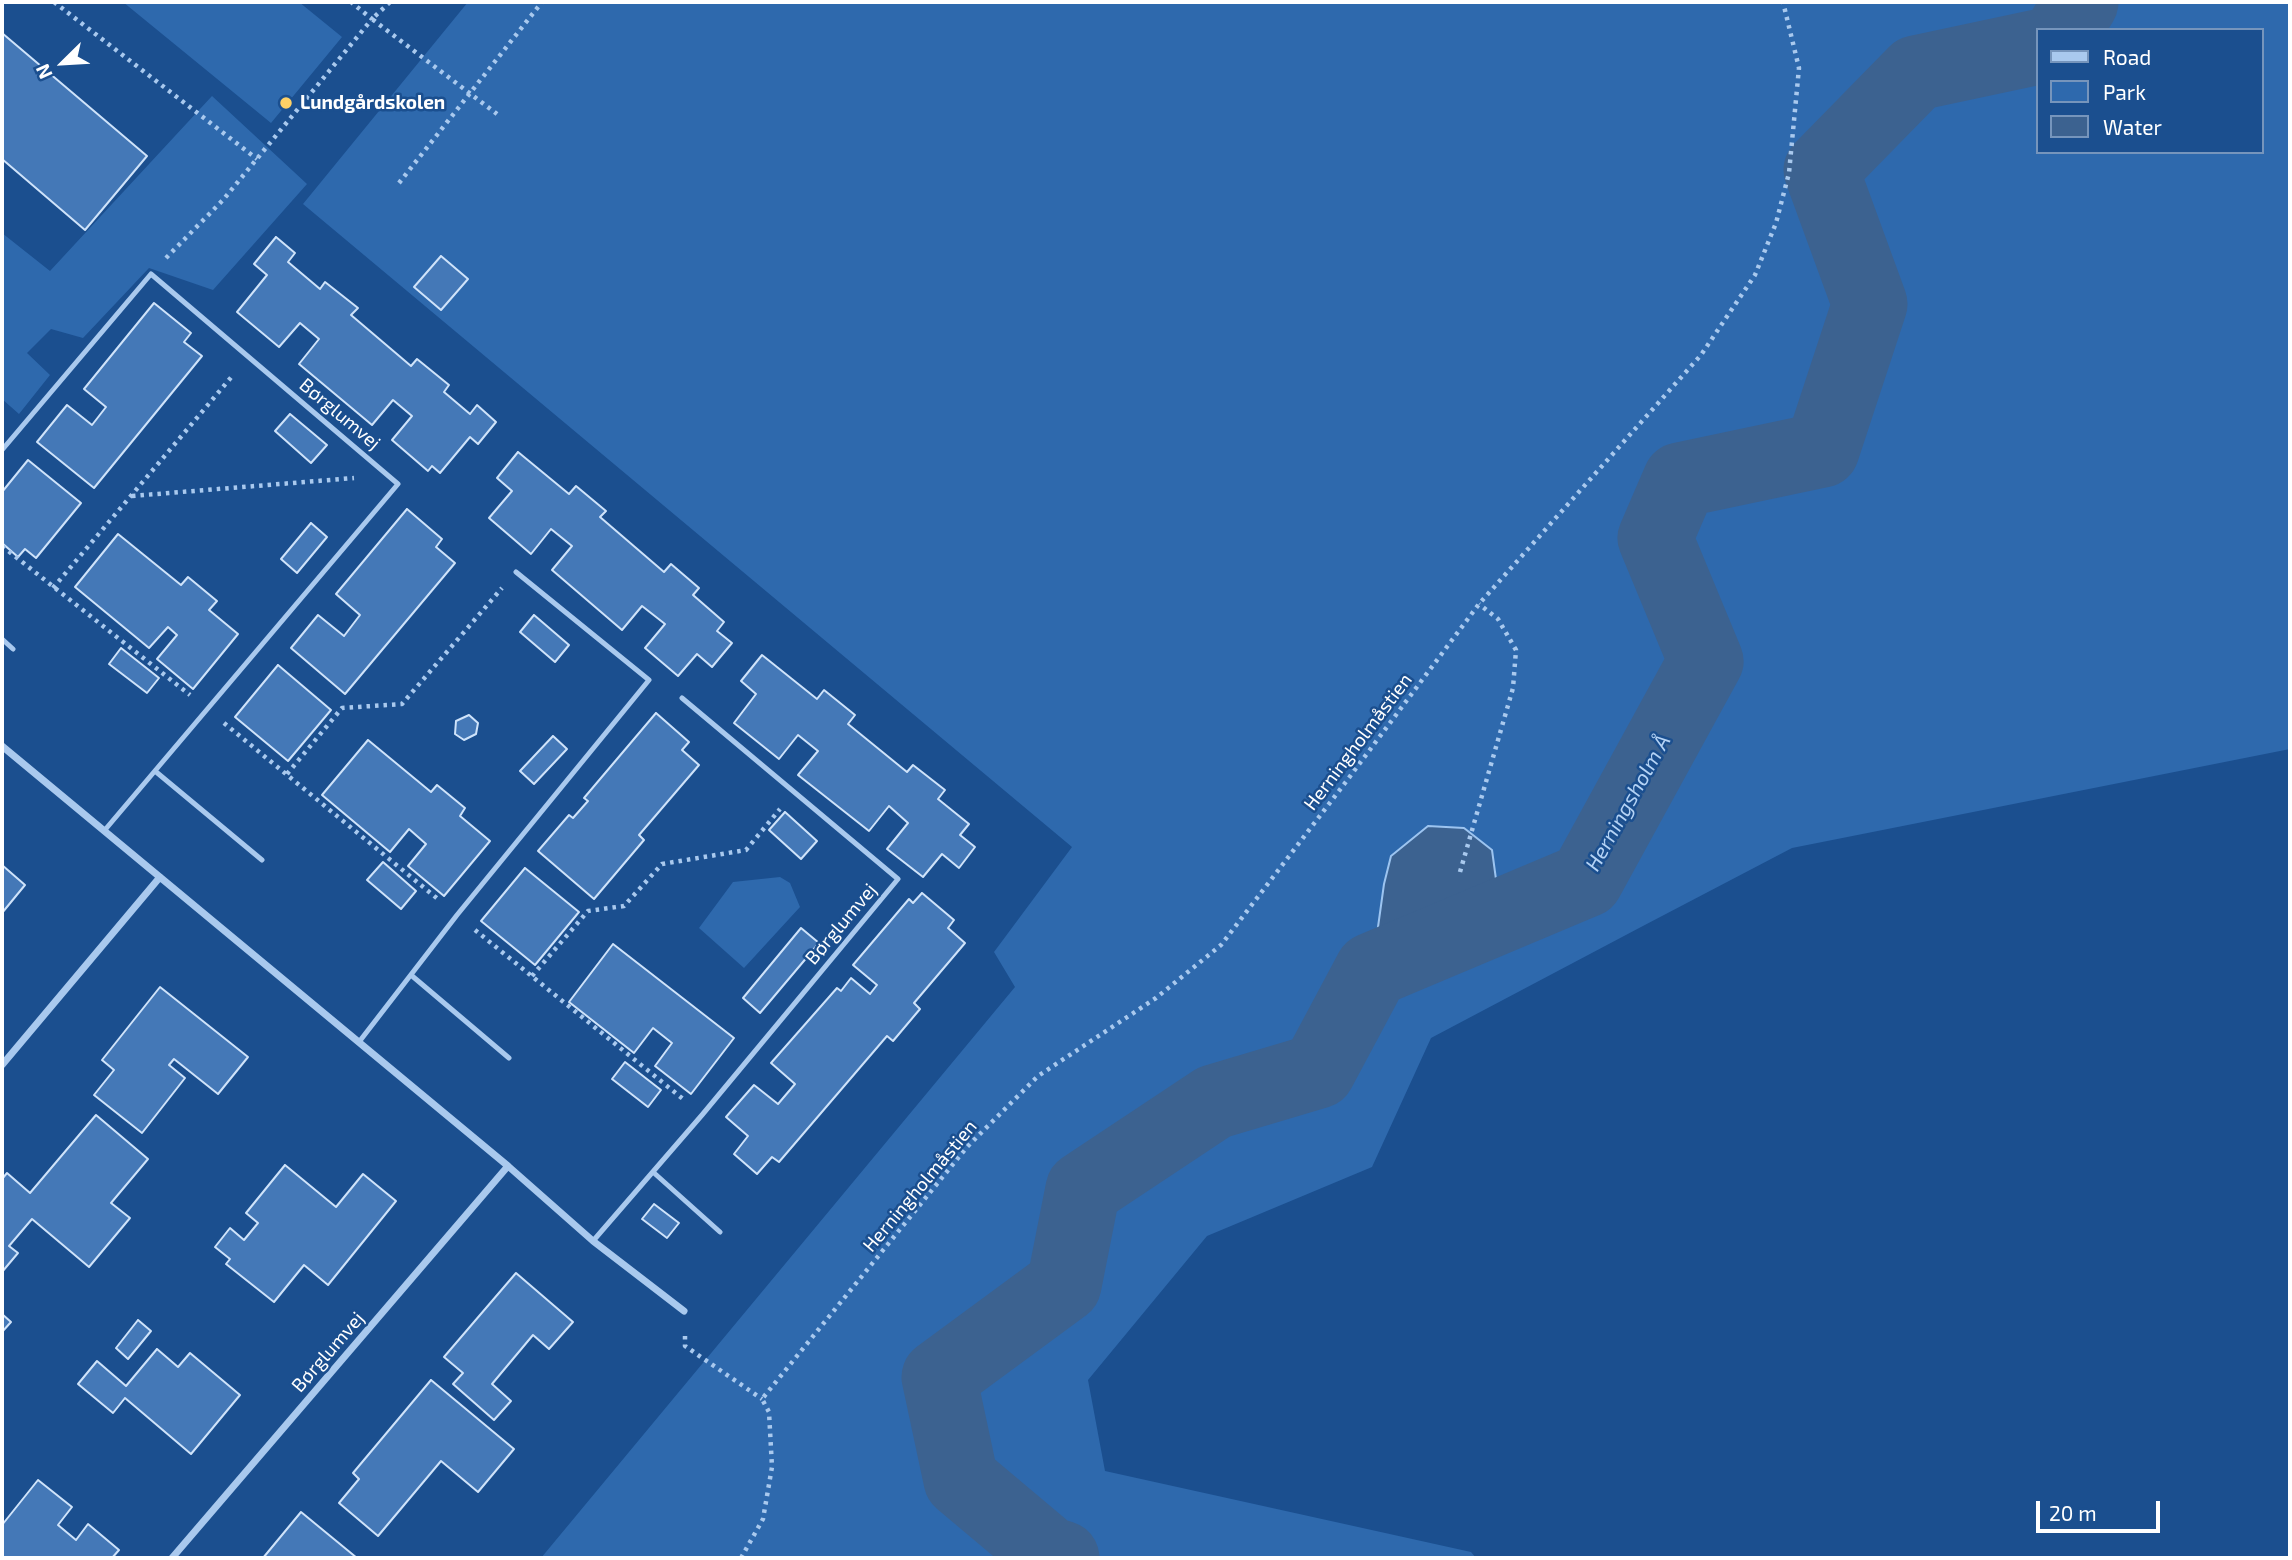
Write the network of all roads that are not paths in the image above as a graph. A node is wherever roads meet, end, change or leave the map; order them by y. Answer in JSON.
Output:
{"nodes":[{"id":1,"x":2,"y":450,"type":"edge"},
{"id":2,"x":516,"y":572,"type":"road end"},
{"id":3,"x":2,"y":639,"type":"edge"},
{"id":4,"x":13,"y":649,"type":"dead end"},
{"id":5,"x":682,"y":698,"type":"dead end"},
{"id":6,"x":2,"y":746,"type":"edge"},
{"id":7,"x":155,"y":771,"type":"junction"},
{"id":8,"x":104,"y":831,"type":"junction"},
{"id":9,"x":262,"y":860,"type":"dead end"},
{"id":10,"x":160,"y":877,"type":"junction"},
{"id":11,"x":411,"y":975,"type":"junction"},
{"id":12,"x":359,"y":1042,"type":"junction"},
{"id":13,"x":509,"y":1058,"type":"dead end"},
{"id":14,"x":2,"y":1065,"type":"edge"},
{"id":15,"x":508,"y":1166,"type":"junction"},
{"id":16,"x":653,"y":1172,"type":"junction"},
{"id":17,"x":720,"y":1232,"type":"dead end"},
{"id":18,"x":593,"y":1241,"type":"junction"},
{"id":19,"x":684,"y":1311,"type":"road end"},
{"id":20,"x":172,"y":1558,"type":"edge"}],
"edges":[{"from":1,"to":7,"type":"lane","name":"Børglumvej"},
{"from":2,"to":11,"type":"lane"},
{"from":3,"to":4,"type":"lane"},
{"from":5,"to":16,"type":"lane","name":"Børglumvej"},
{"from":6,"to":8,"type":"street"},
{"from":7,"to":8,"type":"lane","name":"Børglumvej"},
{"from":7,"to":9,"type":"lane"},
{"from":8,"to":10,"type":"street"},
{"from":10,"to":12,"type":"street"},
{"from":10,"to":14,"type":"street"},
{"from":11,"to":12,"type":"lane"},
{"from":11,"to":13,"type":"lane"},
{"from":12,"to":15,"type":"street"},
{"from":15,"to":18,"type":"street"},
{"from":15,"to":20,"type":"street","name":"Børglumvej"},
{"from":16,"to":17,"type":"lane"},
{"from":16,"to":18,"type":"lane","name":"Børglumvej"},
{"from":18,"to":19,"type":"street"}]}
